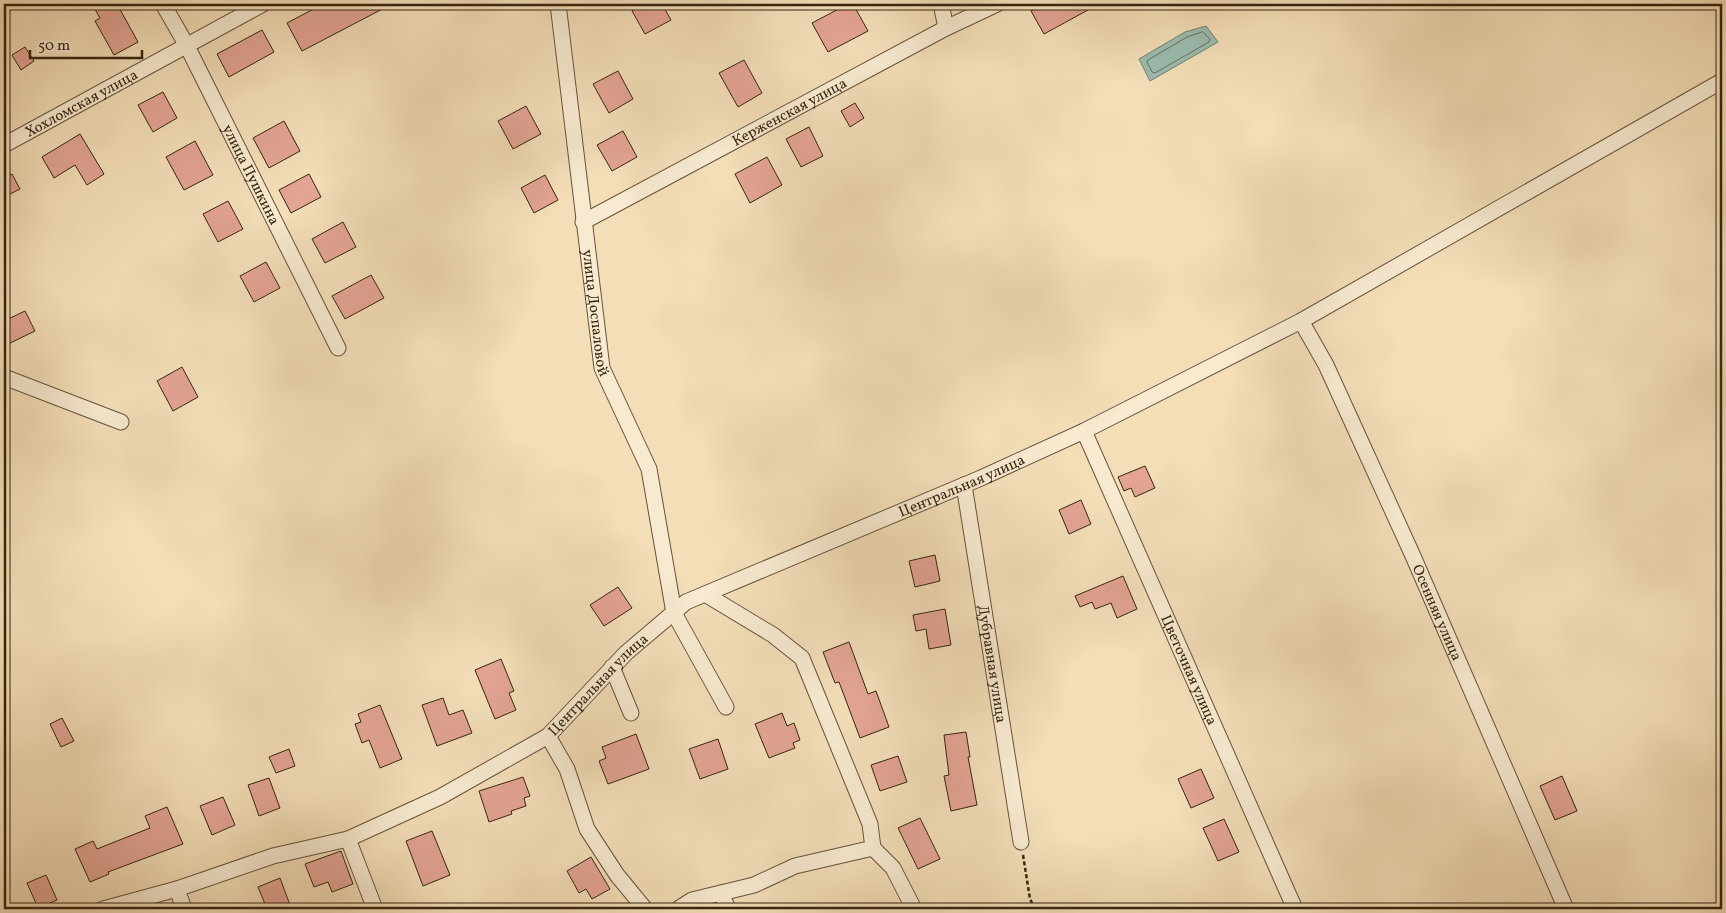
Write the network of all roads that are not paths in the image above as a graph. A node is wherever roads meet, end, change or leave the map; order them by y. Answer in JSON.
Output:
{"nodes":[{"id":1,"x":163,"y":4,"type":"edge"},
{"id":2,"x":264,"y":4,"type":"edge"},
{"id":3,"x":558,"y":4,"type":"edge"},
{"id":4,"x":941,"y":4,"type":"edge"},
{"id":5,"x":997,"y":4,"type":"edge"},
{"id":6,"x":946,"y":28,"type":"junction"},
{"id":7,"x":187,"y":46,"type":"junction"},
{"id":8,"x":1722,"y":81,"type":"edge"},
{"id":9,"x":4,"y":145,"type":"edge"},
{"id":10,"x":583,"y":222,"type":"junction"},
{"id":11,"x":1301,"y":321,"type":"junction"},
{"id":12,"x":338,"y":348,"type":"dead end"},
{"id":13,"x":4,"y":377,"type":"edge"},
{"id":14,"x":122,"y":422,"type":"dead end"},
{"id":15,"x":1084,"y":431,"type":"junction"},
{"id":16,"x":964,"y":485,"type":"junction"},
{"id":17,"x":705,"y":594,"type":"junction"},
{"id":18,"x":674,"y":613,"type":"junction"},
{"id":19,"x":612,"y":667,"type":"junction"},
{"id":20,"x":726,"y":707,"type":"dead end"},
{"id":21,"x":631,"y":713,"type":"dead end"},
{"id":22,"x":548,"y":736,"type":"junction"},
{"id":23,"x":348,"y":839,"type":"junction"},
{"id":24,"x":1021,"y":842,"type":"road end"},
{"id":25,"x":873,"y":848,"type":"junction"},
{"id":26,"x":177,"y":889,"type":"junction"},
{"id":27,"x":721,"y":893,"type":"junction"},
{"id":28,"x":102,"y":909,"type":"edge"},
{"id":29,"x":184,"y":909,"type":"edge"},
{"id":30,"x":375,"y":909,"type":"edge"},
{"id":31,"x":645,"y":909,"type":"edge"},
{"id":32,"x":678,"y":909,"type":"edge"},
{"id":33,"x":728,"y":909,"type":"edge"},
{"id":34,"x":914,"y":909,"type":"edge"},
{"id":35,"x":1295,"y":909,"type":"edge"},
{"id":36,"x":1566,"y":909,"type":"edge"}],
"edges":[{"from":1,"to":7,"type":"street","name":"улица Пушкина"},
{"from":2,"to":7,"type":"street","name":"Хохломская улица"},
{"from":3,"to":10,"type":"street","name":"улица Доспаловой"},
{"from":4,"to":6,"type":"street"},
{"from":5,"to":6,"type":"street","name":"Керженская улица"},
{"from":6,"to":10,"type":"street","name":"Керженская улица"},
{"from":7,"to":9,"type":"street","name":"Хохломская улица"},
{"from":7,"to":12,"type":"street","name":"улица Пушкина"},
{"from":8,"to":11,"type":"street","name":"Центральная улица"},
{"from":10,"to":18,"type":"street","name":"улица Доспаловой"},
{"from":11,"to":15,"type":"street","name":"Центральная улица"},
{"from":11,"to":36,"type":"street","name":"Осенняя улица"},
{"from":13,"to":14,"type":"street"},
{"from":15,"to":16,"type":"street","name":"Центральная улица"},
{"from":15,"to":35,"type":"street","name":"Цветочная улица"},
{"from":16,"to":17,"type":"street","name":"Центральная улица"},
{"from":16,"to":24,"type":"street","name":"Дубравная улица"},
{"from":17,"to":18,"type":"street","name":"Центральная улица"},
{"from":17,"to":25,"type":"street"},
{"from":18,"to":19,"type":"street","name":"Центральная улица"},
{"from":18,"to":20,"type":"street","name":"улица Доспаловой"},
{"from":19,"to":21,"type":"street"},
{"from":19,"to":22,"type":"street","name":"Центральная улица"},
{"from":22,"to":23,"type":"street","name":"Центральная улица"},
{"from":22,"to":31,"type":"street"},
{"from":23,"to":26,"type":"street","name":"Центральная улица"},
{"from":23,"to":30,"type":"street"},
{"from":25,"to":27,"type":"street"},
{"from":25,"to":34,"type":"street"},
{"from":26,"to":28,"type":"street","name":"Центральная улица"},
{"from":26,"to":29,"type":"street"},
{"from":27,"to":32,"type":"street"},
{"from":27,"to":33,"type":"street"}]}
